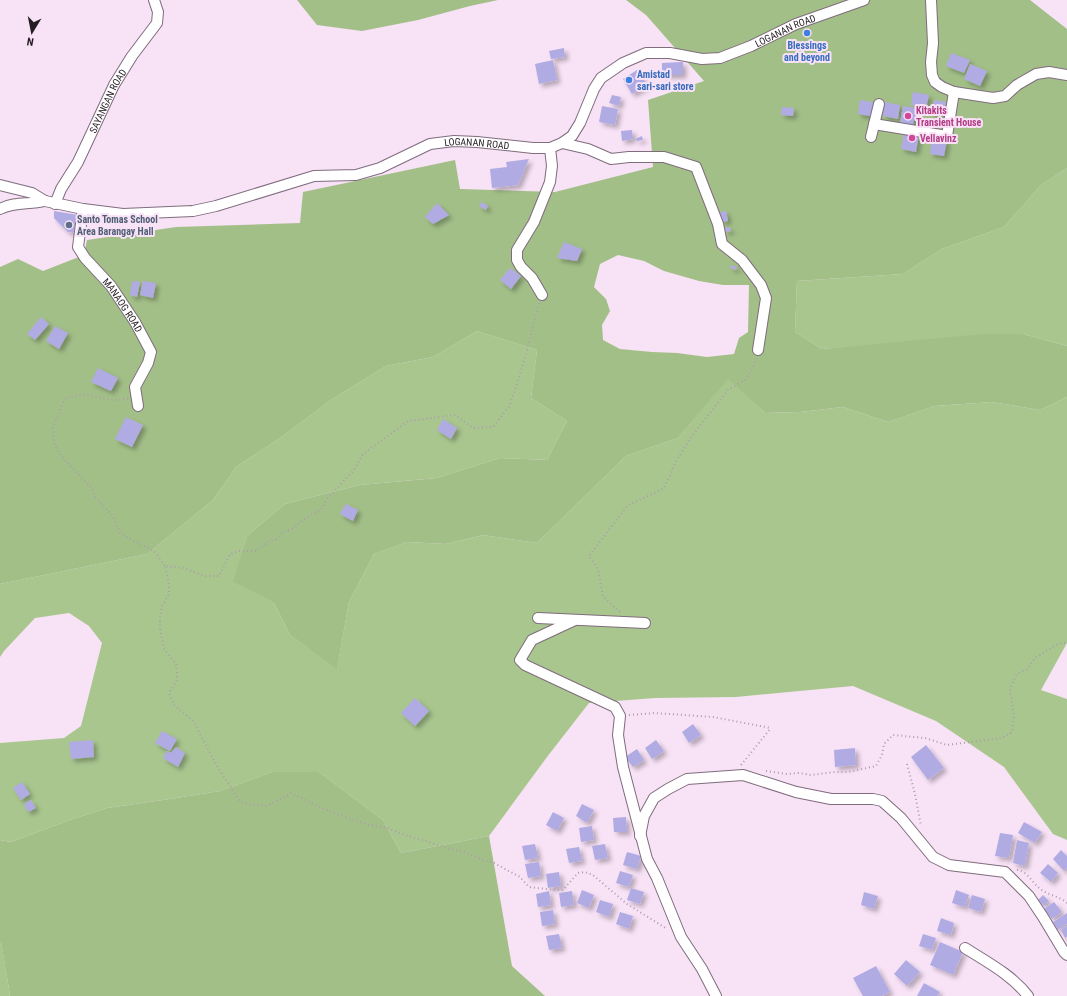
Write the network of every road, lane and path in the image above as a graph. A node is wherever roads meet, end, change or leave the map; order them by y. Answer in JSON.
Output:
{"nodes":[{"id":1,"x":154,"y":0,"type":"edge"},
{"id":2,"x":864,"y":0,"type":"edge"},
{"id":3,"x":931,"y":0,"type":"edge"},
{"id":4,"x":1067,"y":75,"type":"edge"},
{"id":5,"x":954,"y":92,"type":"junction"},
{"id":6,"x":879,"y":104,"type":"dead end"},
{"id":7,"x":874,"y":124,"type":"junction"},
{"id":8,"x":871,"y":137,"type":"dead end"},
{"id":9,"x":562,"y":143,"type":"junction"},
{"id":10,"x":550,"y":148,"type":"junction"},
{"id":11,"x":0,"y":185,"type":"edge"},
{"id":12,"x":50,"y":203,"type":"junction"},
{"id":13,"x":0,"y":208,"type":"edge"},
{"id":14,"x":82,"y":209,"type":"junction"},
{"id":15,"x":542,"y":294,"type":"joint"},
{"id":16,"x":758,"y":350,"type":"joint"},
{"id":17,"x":136,"y":394,"type":"junction"},
{"id":18,"x":138,"y":406,"type":"dead end"},
{"id":19,"x":165,"y":566,"type":"junction"},
{"id":20,"x":538,"y":618,"type":"dead end"},
{"id":21,"x":575,"y":620,"type":"junction"},
{"id":22,"x":632,"y":622,"type":"junction"},
{"id":23,"x":645,"y":623,"type":"dead end"},
{"id":24,"x":1067,"y":642,"type":"edge"},
{"id":25,"x":620,"y":716,"type":"junction"},
{"id":26,"x":907,"y":764,"type":"dead end"},
{"id":27,"x":763,"y":772,"type":"dead end"},
{"id":28,"x":732,"y":775,"type":"junction"},
{"id":29,"x":640,"y":836,"type":"junction"},
{"id":30,"x":922,"y":843,"type":"junction"},
{"id":31,"x":1004,"y":872,"type":"junction"},
{"id":32,"x":1067,"y":903,"type":"edge"},
{"id":33,"x":681,"y":937,"type":"junction"},
{"id":34,"x":965,"y":948,"type":"dead end"},
{"id":35,"x":1067,"y":955,"type":"edge"},
{"id":36,"x":716,"y":996,"type":"edge"},
{"id":37,"x":1028,"y":996,"type":"edge"}],
"edges":[{"from":1,"to":12,"type":"street","name":"SAYANGAN ROAD"},
{"from":2,"to":9,"type":"street","name":"LOGANAN ROAD"},
{"from":3,"to":5,"type":"street"},
{"from":4,"to":5,"type":"street"},
{"from":5,"to":7,"type":"street"},
{"from":6,"to":7,"type":"street"},
{"from":7,"to":8,"type":"street"},
{"from":9,"to":10,"type":"street","name":"LOGANAN ROAD"},
{"from":9,"to":16,"type":"street"},
{"from":10,"to":14,"type":"street","name":"LOGANAN ROAD"},
{"from":10,"to":15,"type":"street"},
{"from":11,"to":12,"type":"street"},
{"from":12,"to":13,"type":"street"},
{"from":12,"to":14,"type":"street","name":"LOGANAN ROAD"},
{"from":14,"to":17,"type":"street","name":"MANAOG ROAD"},
{"from":15,"to":19,"type":"path"},
{"from":16,"to":22,"type":"path"},
{"from":17,"to":18,"type":"street","name":"MANAOG ROAD"},
{"from":17,"to":19,"type":"path"},
{"from":19,"to":33,"type":"path"},
{"from":20,"to":21,"type":"street"},
{"from":21,"to":22,"type":"street"},
{"from":21,"to":25,"type":"street"},
{"from":22,"to":23,"type":"street"},
{"from":24,"to":27,"type":"path"},
{"from":25,"to":28,"type":"path"},
{"from":25,"to":29,"type":"street"},
{"from":26,"to":30,"type":"path"},
{"from":28,"to":29,"type":"street"},
{"from":28,"to":30,"type":"street"},
{"from":29,"to":33,"type":"street"},
{"from":30,"to":31,"type":"street"},
{"from":31,"to":32,"type":"path"},
{"from":31,"to":35,"type":"street"},
{"from":33,"to":36,"type":"street"},
{"from":34,"to":37,"type":"street"}]}
